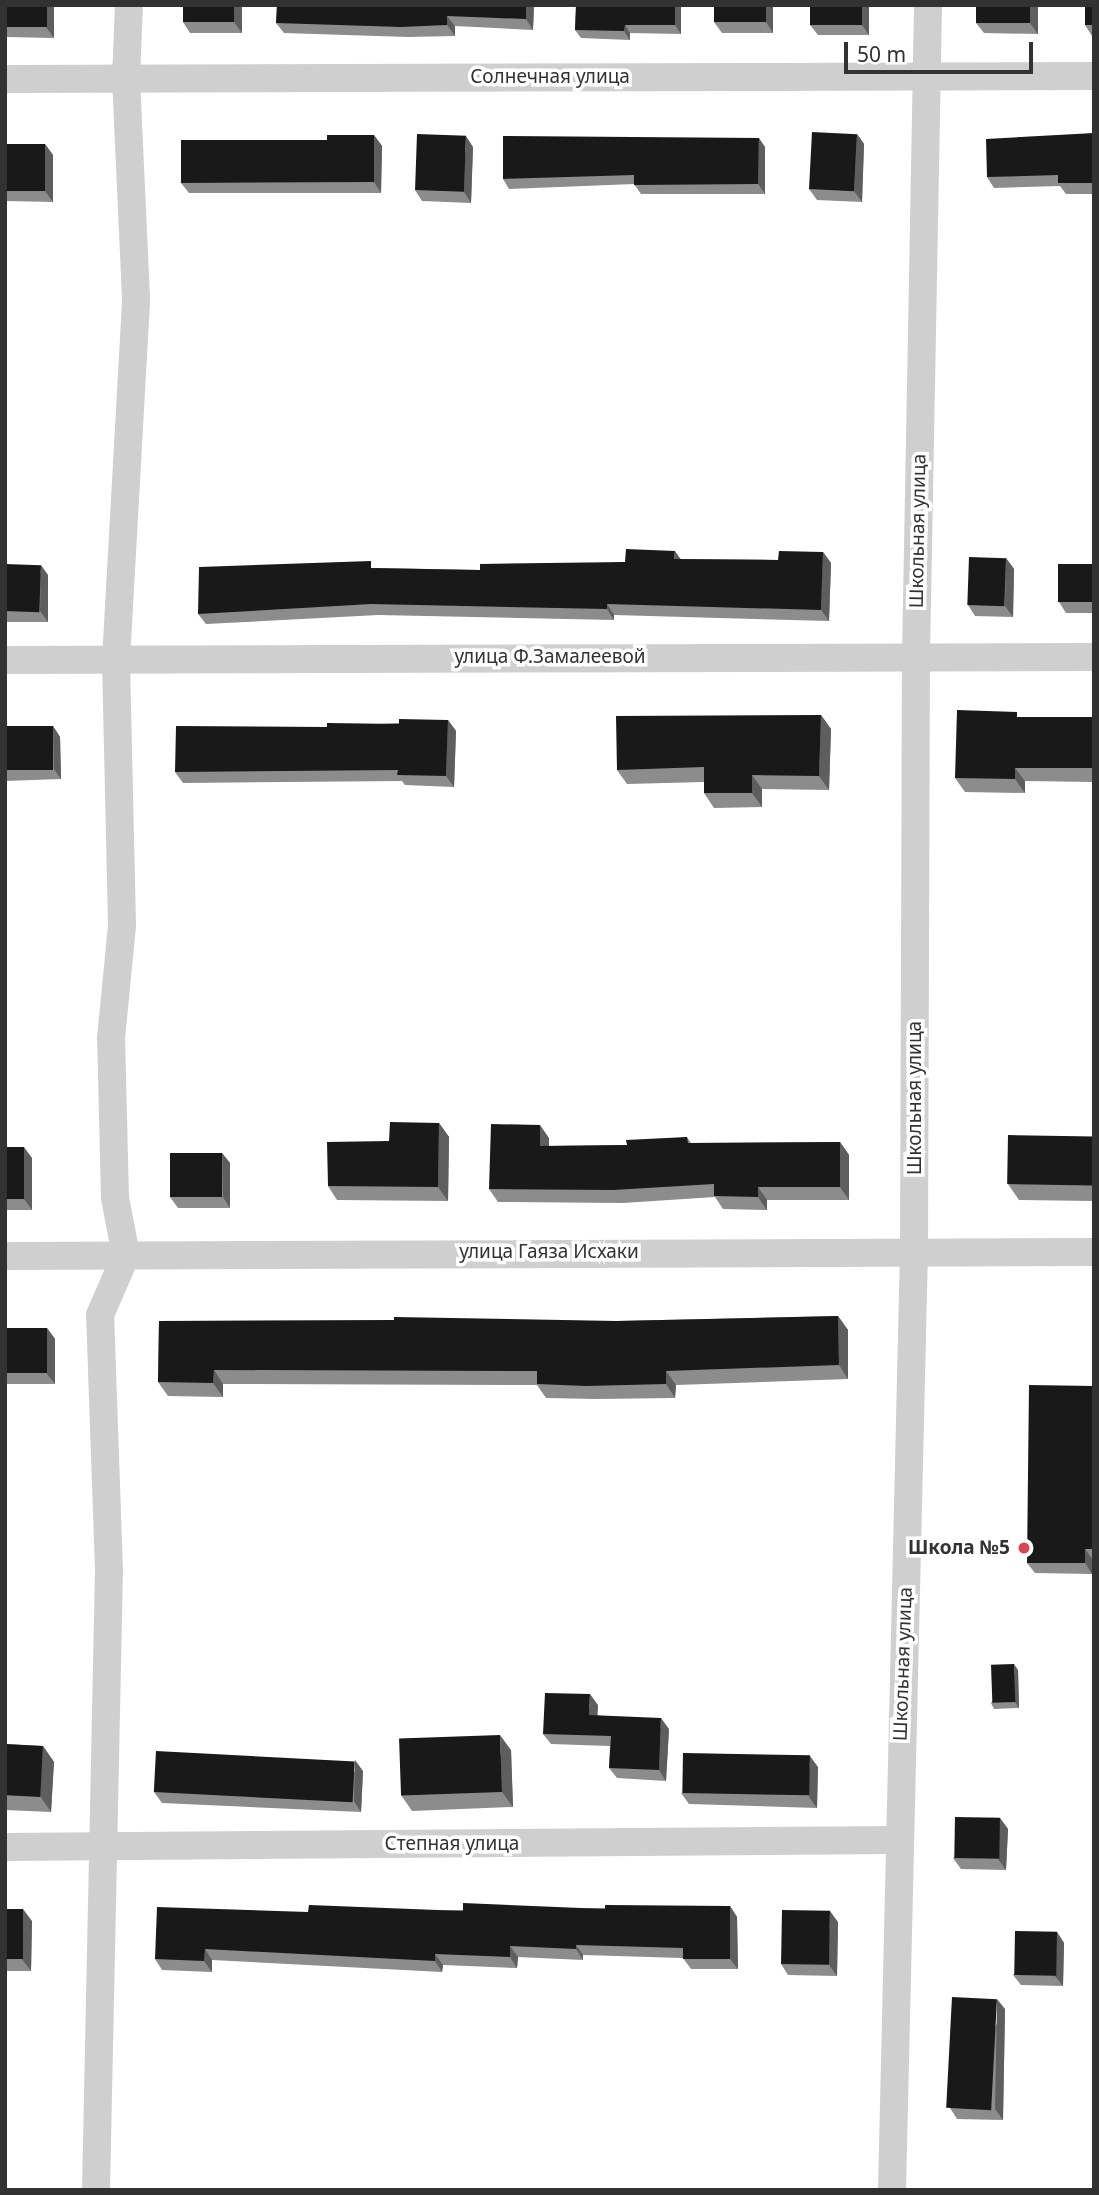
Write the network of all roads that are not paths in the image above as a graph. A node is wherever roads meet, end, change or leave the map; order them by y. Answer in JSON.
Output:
{"nodes":[{"id":1,"x":129,"y":5,"type":"edge"},
{"id":2,"x":928,"y":5,"type":"edge"},
{"id":3,"x":926,"y":75,"type":"junction"},
{"id":4,"x":1094,"y":76,"type":"edge"},
{"id":5,"x":5,"y":79,"type":"edge"},
{"id":6,"x":125,"y":79,"type":"junction"},
{"id":7,"x":916,"y":655,"type":"junction"},
{"id":8,"x":1094,"y":657,"type":"edge"},
{"id":9,"x":5,"y":660,"type":"edge"},
{"id":10,"x":116,"y":660,"type":"junction"},
{"id":11,"x":914,"y":1251,"type":"junction"},
{"id":12,"x":1094,"y":1252,"type":"edge"},
{"id":13,"x":126,"y":1255,"type":"junction"},
{"id":14,"x":5,"y":1256,"type":"edge"},
{"id":15,"x":898,"y":1840,"type":"junction"},
{"id":16,"x":5,"y":1847,"type":"edge"},
{"id":17,"x":103,"y":1847,"type":"junction"},
{"id":18,"x":96,"y":2190,"type":"edge"},
{"id":19,"x":892,"y":2190,"type":"edge"}],
"edges":[{"from":1,"to":6,"type":"street"},
{"from":2,"to":3,"type":"street","name":"Школьная улица"},
{"from":3,"to":4,"type":"street","name":"Солнечная улица"},
{"from":3,"to":6,"type":"street","name":"Солнечная улица"},
{"from":3,"to":7,"type":"street","name":"Школьная улица"},
{"from":5,"to":6,"type":"street","name":"Солнечная улица"},
{"from":6,"to":10,"type":"street"},
{"from":7,"to":8,"type":"street","name":"улица Ф.Замалеевой"},
{"from":7,"to":10,"type":"street","name":"улица Ф.Замалеевой"},
{"from":7,"to":11,"type":"street","name":"Школьная улица"},
{"from":9,"to":10,"type":"street","name":"улица Ф.Замалеевой"},
{"from":10,"to":13,"type":"street"},
{"from":11,"to":12,"type":"street","name":"улица Гаяза Исхаки"},
{"from":11,"to":13,"type":"street","name":"улица Гаяза Исхаки"},
{"from":11,"to":15,"type":"street","name":"Школьная улица"},
{"from":13,"to":14,"type":"street","name":"улица Гаяза Исхаки"},
{"from":13,"to":17,"type":"street"},
{"from":15,"to":17,"type":"street","name":"Степная улица"},
{"from":15,"to":19,"type":"street","name":"Школьная улица"},
{"from":16,"to":17,"type":"street","name":"Степная улица"},
{"from":17,"to":18,"type":"street"}]}
